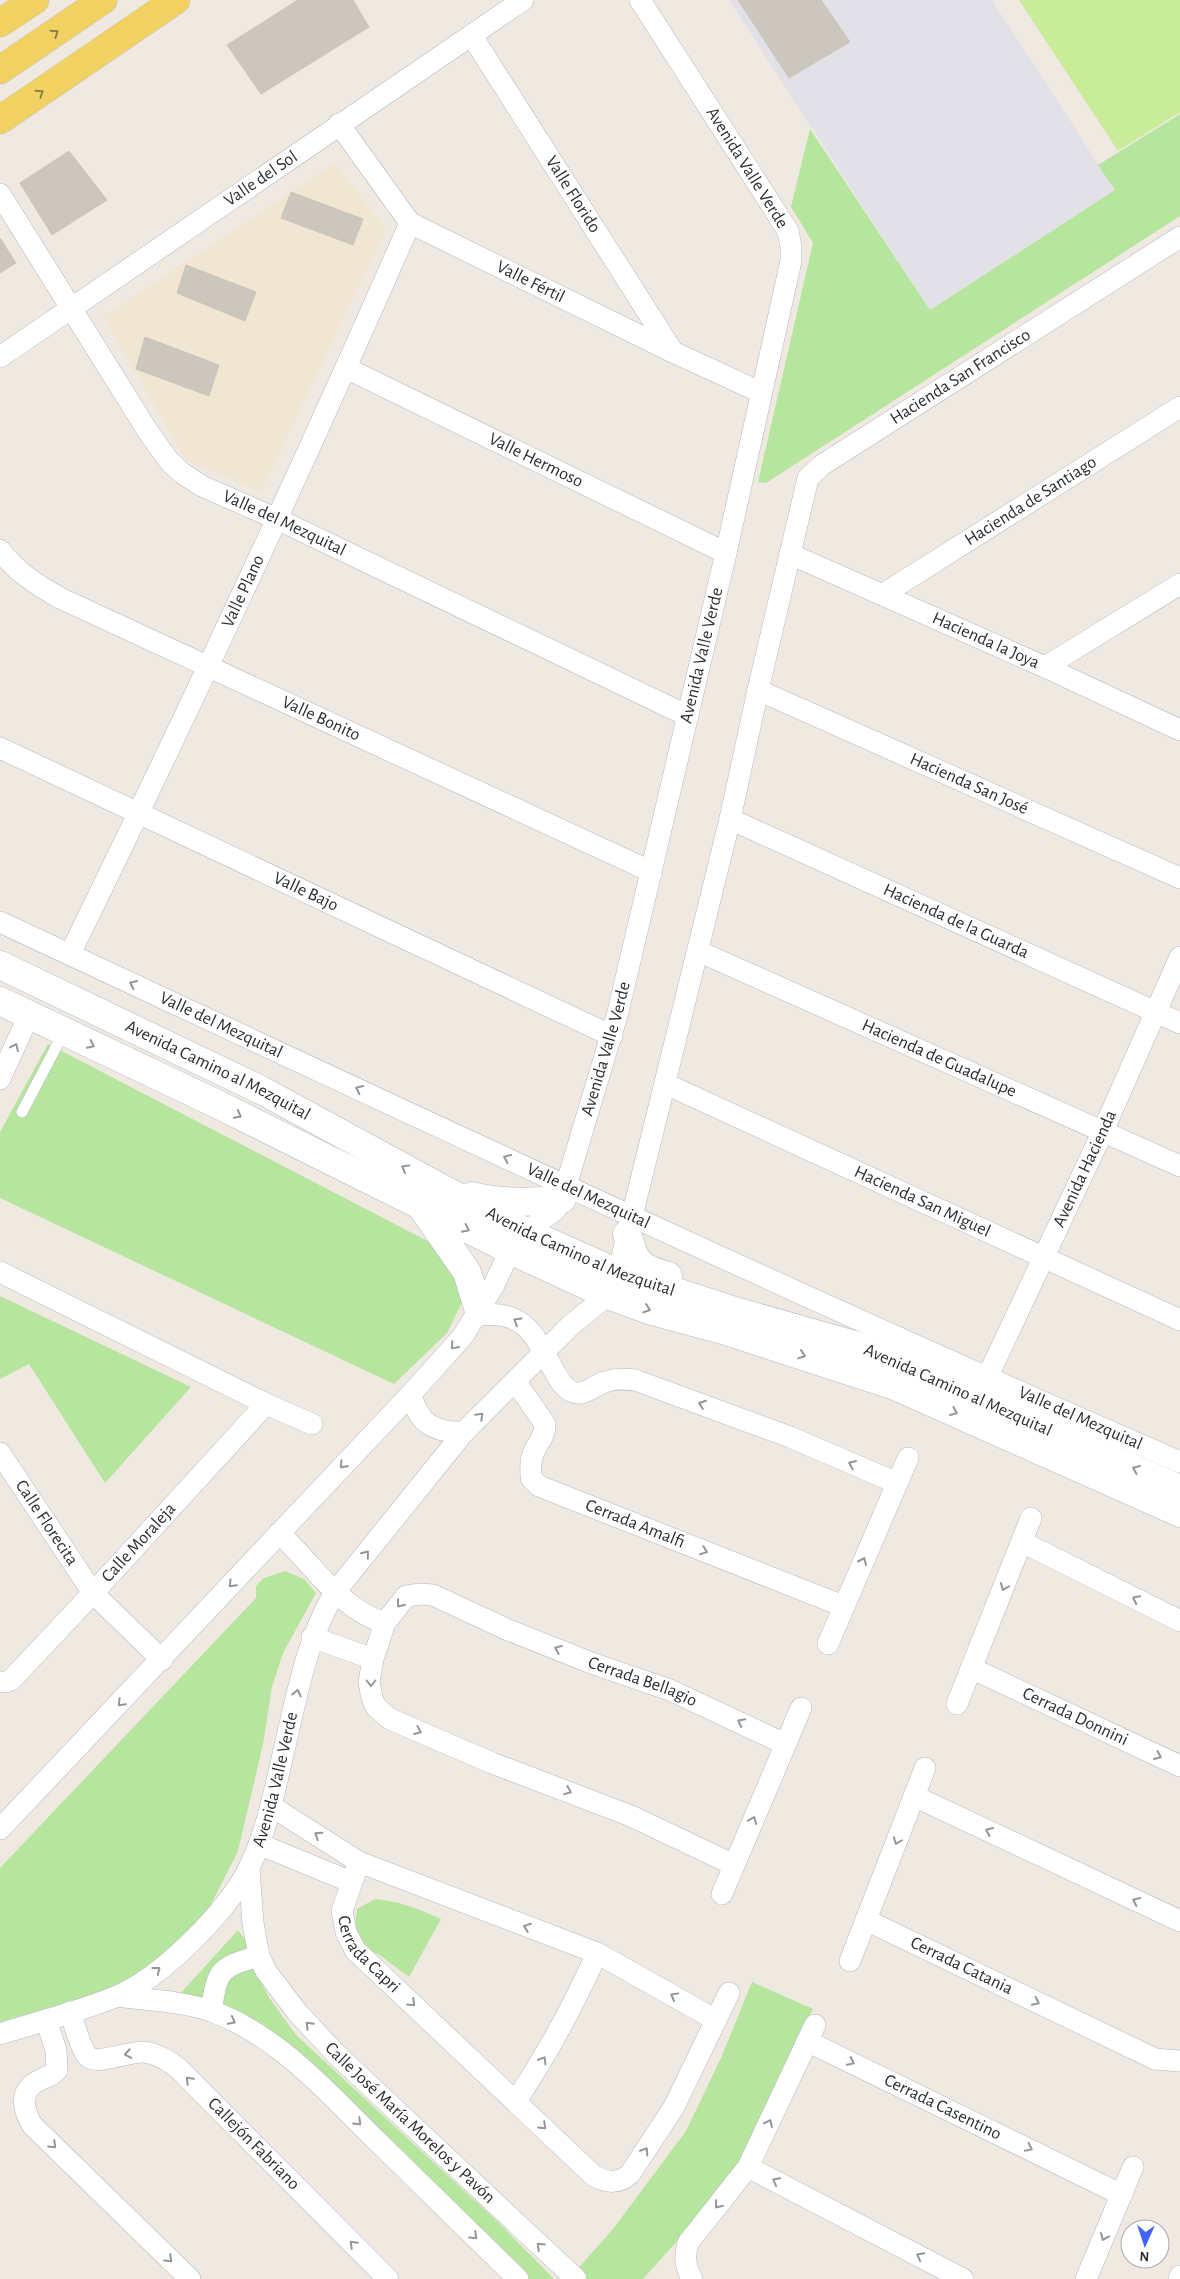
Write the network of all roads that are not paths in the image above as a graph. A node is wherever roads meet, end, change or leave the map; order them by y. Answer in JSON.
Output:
{"nodes":[{"id":1,"x":103,"y":0,"type":"edge"},
{"id":2,"x":176,"y":0,"type":"edge"},
{"id":3,"x":523,"y":0,"type":"edge"},
{"id":4,"x":640,"y":0,"type":"edge"},
{"id":5,"x":472,"y":36,"type":"junction"},
{"id":6,"x":0,"y":70,"type":"edge"},
{"id":7,"x":0,"y":120,"type":"edge"},
{"id":8,"x":340,"y":124,"type":"junction"},
{"id":9,"x":0,"y":194,"type":"edge"},
{"id":10,"x":410,"y":223,"type":"junction"},
{"id":11,"x":1180,"y":237,"type":"edge"},
{"id":12,"x":73,"y":308,"type":"junction"},
{"id":13,"x":673,"y":352,"type":"junction"},
{"id":14,"x":0,"y":357,"type":"edge"},
{"id":15,"x":346,"y":368,"type":"junction"},
{"id":16,"x":760,"y":392,"type":"junction"},
{"id":17,"x":1180,"y":407,"type":"edge"},
{"id":18,"x":277,"y":519,"type":"junction"},
{"id":19,"x":0,"y":550,"type":"edge"},
{"id":20,"x":726,"y":554,"type":"junction"},
{"id":21,"x":790,"y":554,"type":"junction"},
{"id":22,"x":1180,"y":584,"type":"edge"},
{"id":23,"x":882,"y":595,"type":"junction"},
{"id":24,"x":207,"y":666,"type":"junction"},
{"id":25,"x":1044,"y":667,"type":"junction"},
{"id":26,"x":758,"y":690,"type":"junction"},
{"id":27,"x":688,"y":716,"type":"junction"},
{"id":28,"x":1180,"y":730,"type":"edge"},
{"id":29,"x":0,"y":748,"type":"edge"},
{"id":30,"x":139,"y":812,"type":"junction"},
{"id":31,"x":730,"y":820,"type":"junction"},
{"id":32,"x":652,"y":872,"type":"junction"},
{"id":33,"x":1180,"y":878,"type":"edge"},
{"id":34,"x":0,"y":922,"type":"edge"},
{"id":35,"x":698,"y":951,"type":"junction"},
{"id":36,"x":70,"y":954,"type":"junction"},
{"id":37,"x":1180,"y":957,"type":"edge"},
{"id":38,"x":3,"y":966,"type":"edge"},
{"id":39,"x":28,"y":988,"type":"junction"},
{"id":40,"x":57,"y":993,"type":"junction"},
{"id":41,"x":9,"y":1009,"type":"edge"},
{"id":42,"x":1155,"y":1012,"type":"junction"},
{"id":43,"x":1180,"y":1023,"type":"edge"},
{"id":44,"x":64,"y":1032,"type":"junction"},
{"id":45,"x":612,"y":1036,"type":"junction"},
{"id":46,"x":0,"y":1079,"type":"edge"},
{"id":47,"x":666,"y":1084,"type":"junction"},
{"id":48,"x":22,"y":1112,"type":"dead end"},
{"id":49,"x":1103,"y":1131,"type":"junction"},
{"id":50,"x":1180,"y":1166,"type":"edge"},
{"id":51,"x":564,"y":1192,"type":"junction"},
{"id":52,"x":431,"y":1198,"type":"junction"},
{"id":53,"x":630,"y":1225,"type":"junction"},
{"id":54,"x":518,"y":1241,"type":"junction"},
{"id":55,"x":1044,"y":1258,"type":"junction"},
{"id":56,"x":0,"y":1272,"type":"edge"},
{"id":57,"x":613,"y":1284,"type":"junction"},
{"id":58,"x":477,"y":1313,"type":"junction"},
{"id":59,"x":1180,"y":1320,"type":"edge"},
{"id":60,"x":858,"y":1346,"type":"junction"},
{"id":61,"x":544,"y":1352,"type":"junction"},
{"id":62,"x":987,"y":1378,"type":"junction"},
{"id":63,"x":515,"y":1381,"type":"junction"},
{"id":64,"x":411,"y":1394,"type":"junction"},
{"id":65,"x":266,"y":1404,"type":"junction"},
{"id":66,"x":312,"y":1424,"type":"dead end"},
{"id":67,"x":464,"y":1432,"type":"junction"},
{"id":68,"x":0,"y":1453,"type":"edge"},
{"id":69,"x":908,"y":1458,"type":"dead end"},
{"id":70,"x":1180,"y":1462,"type":"edge"},
{"id":71,"x":897,"y":1483,"type":"junction"},
{"id":72,"x":1180,"y":1489,"type":"edge"},
{"id":73,"x":1180,"y":1513,"type":"edge"},
{"id":74,"x":1031,"y":1518,"type":"dead end"},
{"id":75,"x":279,"y":1533,"type":"junction"},
{"id":76,"x":1022,"y":1542,"type":"junction"},
{"id":77,"x":335,"y":1592,"type":"junction"},
{"id":78,"x":93,"y":1593,"type":"junction"},
{"id":79,"x":843,"y":1606,"type":"junction"},
{"id":80,"x":1180,"y":1621,"type":"edge"},
{"id":81,"x":385,"y":1623,"type":"junction"},
{"id":82,"x":312,"y":1637,"type":"junction"},
{"id":83,"x":828,"y":1644,"type":"dead end"},
{"id":84,"x":373,"y":1659,"type":"junction"},
{"id":85,"x":162,"y":1660,"type":"junction"},
{"id":86,"x":971,"y":1668,"type":"junction"},
{"id":87,"x":5,"y":1681,"type":"edge"},
{"id":88,"x":957,"y":1704,"type":"dead end"},
{"id":89,"x":801,"y":1708,"type":"dead end"},
{"id":90,"x":785,"y":1744,"type":"junction"},
{"id":91,"x":1180,"y":1766,"type":"edge"},
{"id":92,"x":925,"y":1768,"type":"dead end"},
{"id":93,"x":914,"y":1796,"type":"junction"},
{"id":94,"x":271,"y":1806,"type":"junction"},
{"id":95,"x":0,"y":1829,"type":"edge"},
{"id":96,"x":259,"y":1844,"type":"junction"},
{"id":97,"x":359,"y":1862,"type":"junction"},
{"id":98,"x":734,"y":1865,"type":"junction"},
{"id":99,"x":249,"y":1868,"type":"junction"},
{"id":100,"x":351,"y":1882,"type":"junction"},
{"id":101,"x":722,"y":1894,"type":"dead end"},
{"id":102,"x":866,"y":1920,"type":"junction"},
{"id":103,"x":1180,"y":1922,"type":"edge"},
{"id":104,"x":597,"y":1953,"type":"junction"},
{"id":105,"x":259,"y":1956,"type":"junction"},
{"id":106,"x":850,"y":1961,"type":"dead end"},
{"id":107,"x":729,"y":1993,"type":"dead end"},
{"id":108,"x":117,"y":1996,"type":"junction"},
{"id":109,"x":211,"y":2011,"type":"junction"},
{"id":110,"x":70,"y":2012,"type":"junction"},
{"id":111,"x":46,"y":2020,"type":"junction"},
{"id":112,"x":716,"y":2020,"type":"junction"},
{"id":113,"x":0,"y":2034,"type":"edge"},
{"id":114,"x":1180,"y":2062,"type":"edge"},
{"id":115,"x":516,"y":2101,"type":"junction"},
{"id":116,"x":748,"y":2167,"type":"junction"},
{"id":117,"x":1133,"y":2167,"type":"dead end"},
{"id":118,"x":1122,"y":2195,"type":"junction"},
{"id":119,"x":190,"y":2279,"type":"edge"},
{"id":120,"x":388,"y":2279,"type":"edge"},
{"id":121,"x":518,"y":2279,"type":"edge"},
{"id":122,"x":576,"y":2279,"type":"edge"},
{"id":123,"x":692,"y":2279,"type":"edge"},
{"id":124,"x":963,"y":2279,"type":"edge"},
{"id":125,"x":1086,"y":2279,"type":"edge"}],
"edges":[{"from":6,"to":1,"type":"main road","one_way":true},
{"from":7,"to":2,"type":"main road","one_way":true},
{"from":3,"to":5,"type":"street","name":"Valle del Sol"},
{"from":4,"to":16,"type":"street","name":"Avenida Valle Verde"},
{"from":5,"to":8,"type":"street","name":"Valle del Sol"},
{"from":5,"to":13,"type":"street","name":"Valle Florido"},
{"from":8,"to":10,"type":"street","name":"Valle Fértil"},
{"from":8,"to":12,"type":"street","name":"Valle del Sol"},
{"from":9,"to":12,"type":"street","name":"Valle del Mezquital"},
{"from":10,"to":13,"type":"street","name":"Valle Fértil"},
{"from":10,"to":15,"type":"street","name":"Valle Plano"},
{"from":11,"to":21,"type":"street","name":"Hacienda San Francisco"},
{"from":12,"to":14,"type":"street","name":"Valle del Sol"},
{"from":12,"to":18,"type":"street","name":"Valle del Mezquital"},
{"from":13,"to":16,"type":"street","name":"Valle Fértil"},
{"from":15,"to":18,"type":"street","name":"Valle Plano"},
{"from":15,"to":20,"type":"street","name":"Valle Hermoso"},
{"from":16,"to":20,"type":"street","name":"Avenida Valle Verde"},
{"from":17,"to":23,"type":"street","name":"Hacienda de Santiago"},
{"from":18,"to":24,"type":"street","name":"Valle Plano"},
{"from":18,"to":27,"type":"street","name":"Valle del Mezquital"},
{"from":19,"to":24,"type":"street","name":"Valle Bonito"},
{"from":20,"to":27,"type":"street","name":"Avenida Valle Verde"},
{"from":21,"to":23,"type":"street","name":"Hacienda la Joya"},
{"from":21,"to":26,"type":"street"},
{"from":22,"to":25,"type":"street"},
{"from":23,"to":25,"type":"street","name":"Hacienda la Joya"},
{"from":24,"to":30,"type":"street","name":"Valle Plano"},
{"from":24,"to":32,"type":"street","name":"Valle Bonito"},
{"from":25,"to":28,"type":"street","name":"Hacienda la Joya"},
{"from":26,"to":31,"type":"street"},
{"from":26,"to":33,"type":"street","name":"Hacienda San José"},
{"from":27,"to":32,"type":"street","name":"Avenida Valle Verde"},
{"from":29,"to":30,"type":"street","name":"Valle Bajo"},
{"from":30,"to":36,"type":"street","name":"Valle Plano"},
{"from":30,"to":45,"type":"street","name":"Valle Bajo"},
{"from":31,"to":35,"type":"street"},
{"from":31,"to":42,"type":"street","name":"Hacienda de la Guarda"},
{"from":32,"to":45,"type":"street","name":"Avenida Valle Verde"},
{"from":34,"to":36,"type":"street","name":"Valle del Mezquital"},
{"from":35,"to":47,"type":"street"},
{"from":35,"to":49,"type":"street","name":"Hacienda de Guadalupe"},
{"from":51,"to":36,"type":"street","name":"Valle del Mezquital","one_way":true},
{"from":37,"to":42,"type":"street","name":"Avenida Hacienda"},
{"from":38,"to":39,"type":"main road"},
{"from":38,"to":40,"type":"main road","name":"Avenida Camino al Mezquital"},
{"from":39,"to":40,"type":"main road"},
{"from":39,"to":41,"type":"main road"},
{"from":52,"to":40,"type":"main road","name":"Avenida Camino al Mezquital","one_way":true},
{"from":41,"to":44,"type":"main road","name":"Avenida Camino al Mezquital"},
{"from":46,"to":41,"type":"street","one_way":true},
{"from":42,"to":43,"type":"street","name":"Hacienda de la Guarda"},
{"from":42,"to":49,"type":"street","name":"Avenida Hacienda"},
{"from":44,"to":48,"type":"lane"},
{"from":44,"to":52,"type":"main road","name":"Avenida Camino al Mezquital","one_way":true},
{"from":45,"to":51,"type":"street","name":"Avenida Valle Verde"},
{"from":47,"to":53,"type":"street"},
{"from":47,"to":55,"type":"street","name":"Hacienda San Miguel"},
{"from":49,"to":50,"type":"street","name":"Hacienda de Guadalupe"},
{"from":49,"to":55,"type":"street","name":"Avenida Hacienda"},
{"from":51,"to":52,"type":"main road"},
{"from":51,"to":53,"type":"street","name":"Valle del Mezquital"},
{"from":51,"to":54,"type":"street","name":"Avenida Valle Verde"},
{"from":52,"to":54,"type":"main road","name":"Avenida Camino al Mezquital"},
{"from":52,"to":58,"type":"main road"},
{"from":53,"to":57,"type":"street"},
{"from":53,"to":60,"type":"main road"},
{"from":53,"to":62,"type":"street","name":"Valle del Mezquital"},
{"from":54,"to":57,"type":"main road","name":"Avenida Camino al Mezquital"},
{"from":54,"to":58,"type":"street","name":"Avenida Valle Verde"},
{"from":55,"to":59,"type":"street","name":"Hacienda San Miguel"},
{"from":55,"to":62,"type":"street","name":"Avenida Hacienda"},
{"from":56,"to":65,"type":"street"},
{"from":57,"to":60,"type":"main road","name":"Avenida Camino al Mezquital"},
{"from":57,"to":61,"type":"street","name":"Avenida Valle Verde"},
{"from":57,"to":73,"type":"main road","name":"Avenida Camino al Mezquital","one_way":true},
{"from":61,"to":58,"type":"street","one_way":true},
{"from":58,"to":64,"type":"street","name":"Avenida Valle Verde","one_way":true},
{"from":72,"to":60,"type":"main road","name":"Avenida Camino al Mezquital","one_way":true},
{"from":61,"to":63,"type":"street","name":"Avenida Valle Verde"},
{"from":71,"to":61,"type":"street","one_way":true},
{"from":62,"to":70,"type":"street","name":"Valle del Mezquital"},
{"from":67,"to":63,"type":"street","name":"Avenida Valle Verde","one_way":true},
{"from":63,"to":79,"type":"street","name":"Cerrada Amalfi","one_way":true},
{"from":64,"to":67,"type":"street"},
{"from":64,"to":75,"type":"street","name":"Avenida Valle Verde","one_way":true},
{"from":65,"to":66,"type":"street"},
{"from":65,"to":78,"type":"street","name":"Calle Moraleja"},
{"from":77,"to":67,"type":"street","name":"Avenida Valle Verde","one_way":true},
{"from":68,"to":78,"type":"street","name":"Calle Florecita"},
{"from":69,"to":71,"type":"street"},
{"from":79,"to":71,"type":"street","one_way":true},
{"from":74,"to":76,"type":"street"},
{"from":75,"to":77,"type":"street"},
{"from":75,"to":85,"type":"street","name":"Avenida Valle Verde","one_way":true},
{"from":80,"to":76,"type":"street","one_way":true},
{"from":76,"to":86,"type":"street","one_way":true},
{"from":77,"to":81,"type":"street"},
{"from":77,"to":82,"type":"street","name":"Avenida Valle Verde"},
{"from":78,"to":85,"type":"street","name":"Calle Florecita"},
{"from":78,"to":87,"type":"street","name":"Calle Moraleja"},
{"from":79,"to":83,"type":"street"},
{"from":81,"to":84,"type":"street","name":"Cerrada Bellagio"},
{"from":90,"to":81,"type":"street","name":"Cerrada Bellagio","one_way":true},
{"from":82,"to":84,"type":"street"},
{"from":94,"to":82,"type":"street","name":"Avenida Valle Verde","one_way":true},
{"from":84,"to":98,"type":"street","name":"Cerrada Bellagio","one_way":true},
{"from":85,"to":95,"type":"street","name":"Avenida Valle Verde","one_way":true},
{"from":86,"to":88,"type":"street"},
{"from":86,"to":91,"type":"street","name":"Cerrada Donnini","one_way":true},
{"from":89,"to":90,"type":"street"},
{"from":98,"to":90,"type":"street","one_way":true},
{"from":92,"to":93,"type":"street"},
{"from":93,"to":102,"type":"street","one_way":true},
{"from":103,"to":93,"type":"street","one_way":true},
{"from":94,"to":96,"type":"street","name":"Avenida Valle Verde"},
{"from":97,"to":94,"type":"street","one_way":true},
{"from":96,"to":99,"type":"street","name":"Avenida Valle Verde"},
{"from":96,"to":100,"type":"street"},
{"from":97,"to":100,"type":"street","name":"Cerrada Capri"},
{"from":104,"to":97,"type":"street","one_way":true},
{"from":98,"to":101,"type":"street"},
{"from":99,"to":105,"type":"street","name":"Calle José María Morelos y Pavón"},
{"from":108,"to":99,"type":"street","name":"Avenida Valle Verde","one_way":true},
{"from":100,"to":115,"type":"street","name":"Cerrada Capri","one_way":true},
{"from":102,"to":106,"type":"street"},
{"from":102,"to":114,"type":"street","name":"Cerrada Catania","one_way":true},
{"from":112,"to":104,"type":"street","one_way":true},
{"from":115,"to":104,"type":"street","one_way":true},
{"from":105,"to":109,"type":"street"},
{"from":122,"to":105,"type":"street","name":"Calle José María Morelos y Pavón","one_way":true},
{"from":107,"to":112,"type":"street"},
{"from":108,"to":109,"type":"street","name":"Calle José María Morelos y Pavón"},
{"from":108,"to":110,"type":"street","name":"Avenida Valle Verde"},
{"from":109,"to":121,"type":"street","name":"Calle José María Morelos y Pavón","one_way":true},
{"from":110,"to":111,"type":"street","name":"Avenida Valle Verde"},
{"from":120,"to":110,"type":"street","name":"Callejón Fabriano","one_way":true},
{"from":111,"to":113,"type":"street","name":"Avenida Valle Verde"},
{"from":111,"to":119,"type":"street","one_way":true},
{"from":115,"to":112,"type":"street","name":"Cerrada Capri","one_way":true},
{"from":116,"to":118,"type":"street","name":"Cerrada Casentino","one_way":true},
{"from":116,"to":123,"type":"street","name":"Cerrada Casentino","one_way":true},
{"from":124,"to":116,"type":"street","one_way":true},
{"from":117,"to":118,"type":"street"},
{"from":118,"to":125,"type":"street","one_way":true}]}
